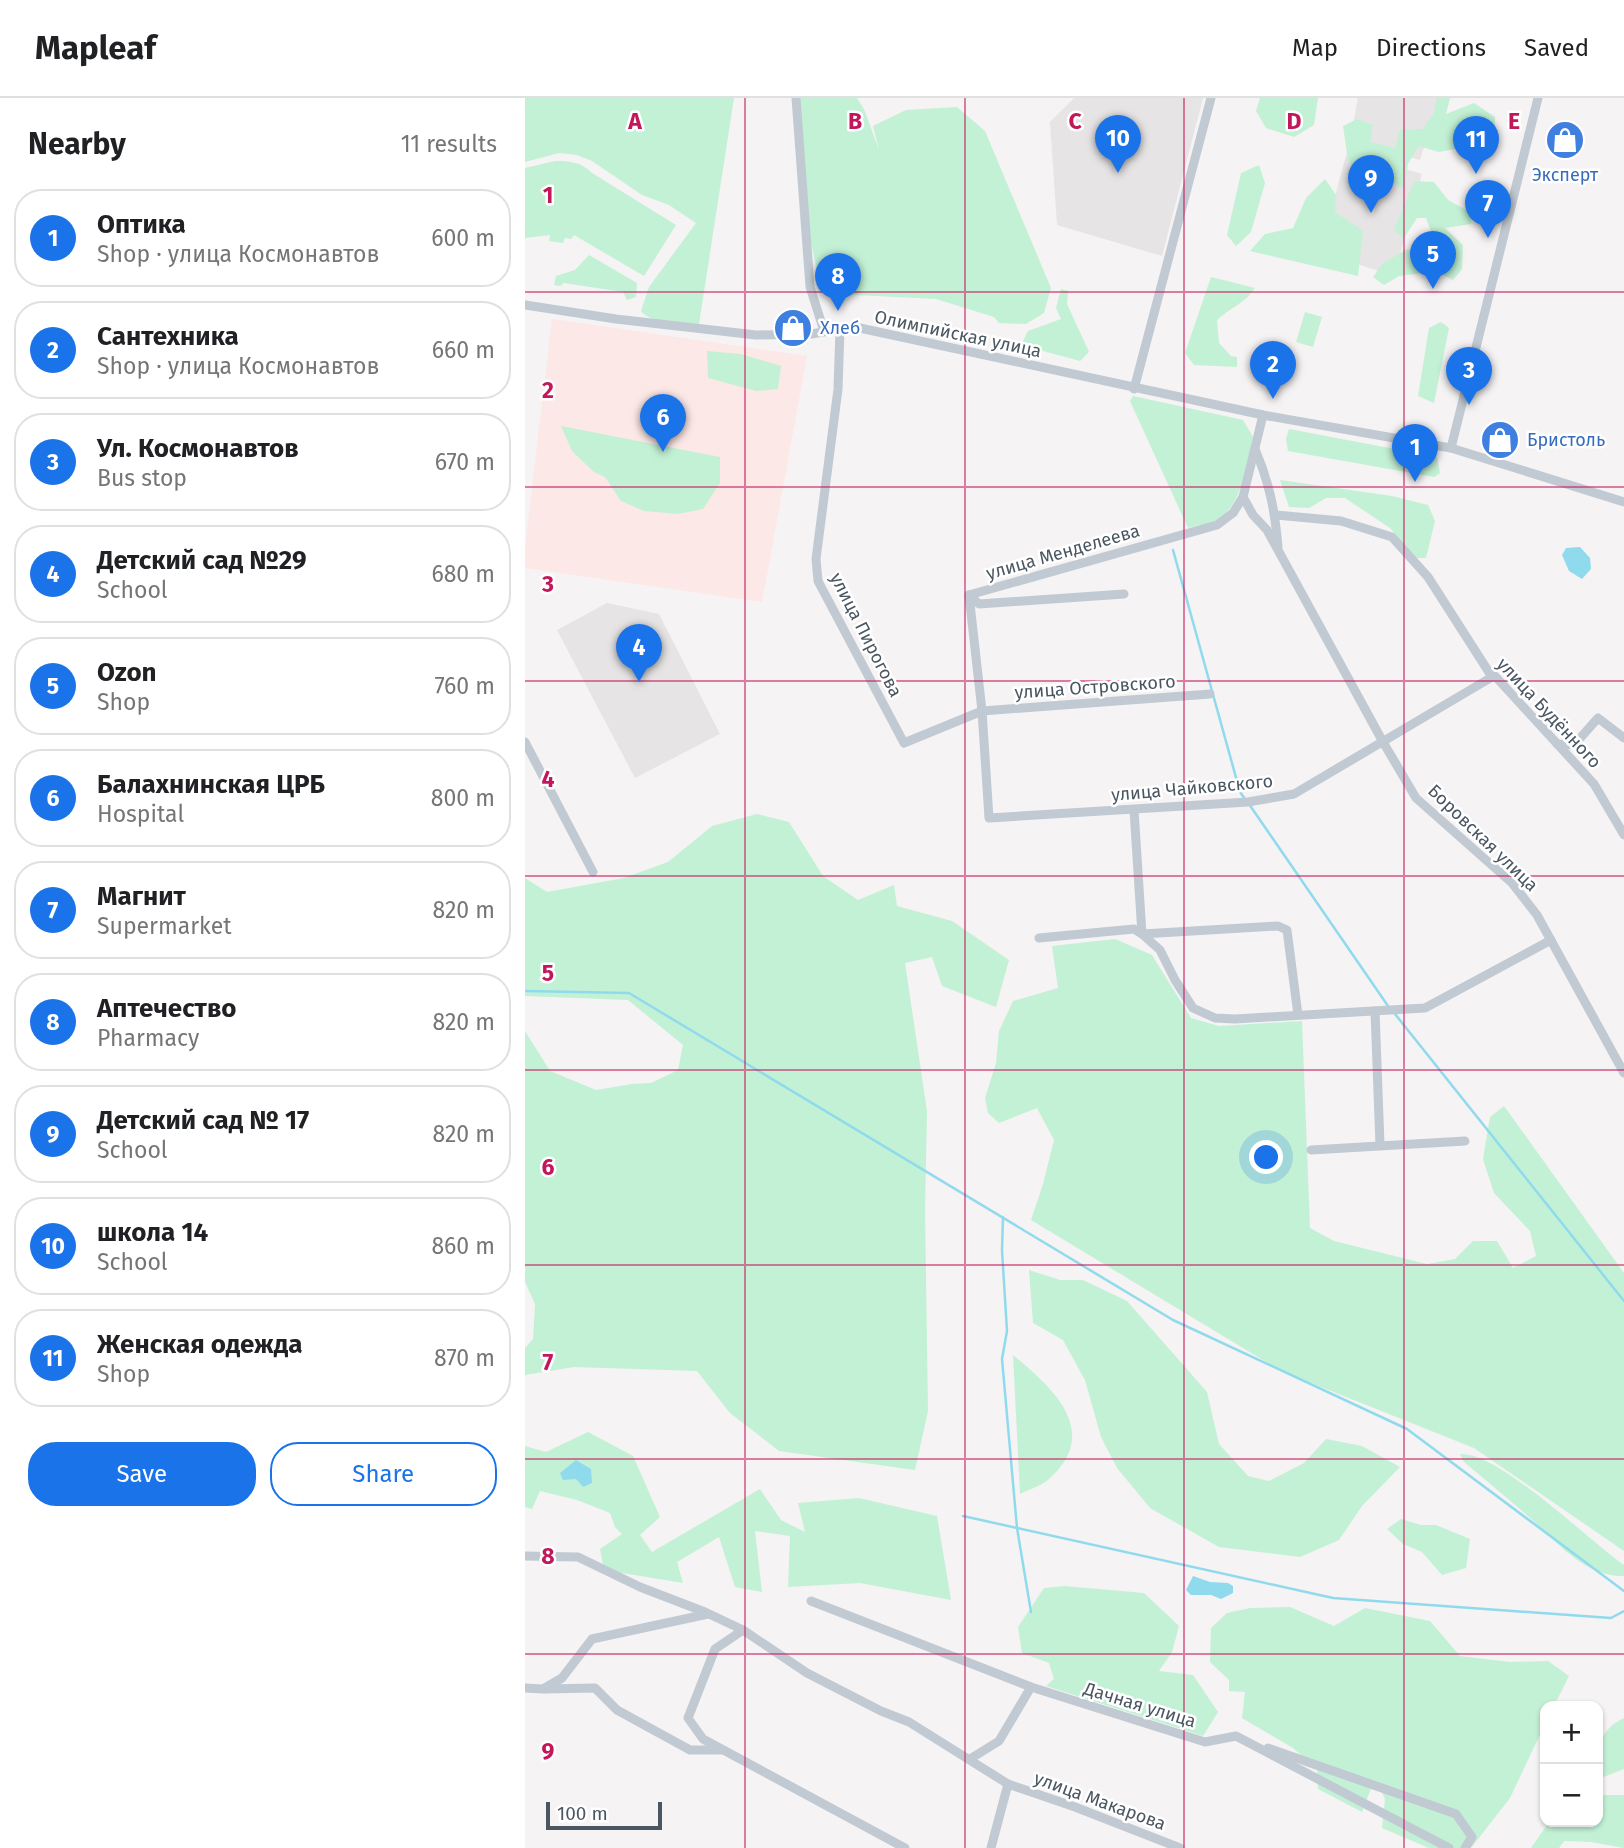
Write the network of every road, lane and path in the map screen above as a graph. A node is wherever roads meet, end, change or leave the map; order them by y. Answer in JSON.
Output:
{"nodes":[{"id":1,"x":796,"y":98,"type":"edge"},
{"id":2,"x":1210,"y":98,"type":"edge"},
{"id":3,"x":1538,"y":98,"type":"edge"},
{"id":4,"x":525,"y":305,"type":"edge"},
{"id":5,"x":840,"y":329,"type":"junction"},
{"id":6,"x":824,"y":331,"type":"junction"},
{"id":7,"x":1134,"y":389,"type":"junction"},
{"id":8,"x":1263,"y":415,"type":"junction"},
{"id":9,"x":1255,"y":448,"type":"junction"},
{"id":10,"x":1451,"y":448,"type":"junction"},
{"id":11,"x":1243,"y":497,"type":"junction"},
{"id":12,"x":1624,"y":502,"type":"edge"},
{"id":13,"x":1233,"y":513,"type":"junction"},
{"id":14,"x":1276,"y":514,"type":"junction"},
{"id":15,"x":1253,"y":515,"type":"junction"},
{"id":16,"x":1279,"y":552,"type":"junction"},
{"id":17,"x":1124,"y":594,"type":"dead end"},
{"id":18,"x":969,"y":595,"type":"junction"},
{"id":19,"x":1492,"y":677,"type":"junction"},
{"id":20,"x":1210,"y":694,"type":"dead end"},
{"id":21,"x":982,"y":711,"type":"junction"},
{"id":22,"x":1624,"y":738,"type":"edge"},
{"id":23,"x":525,"y":742,"type":"edge"},
{"id":24,"x":1383,"y":742,"type":"junction"},
{"id":25,"x":1557,"y":744,"type":"junction"},
{"id":26,"x":1134,"y":810,"type":"junction"},
{"id":27,"x":1624,"y":835,"type":"edge"},
{"id":28,"x":593,"y":872,"type":"dead end"},
{"id":29,"x":1142,"y":934,"type":"junction"},
{"id":30,"x":1039,"y":938,"type":"dead end"},
{"id":31,"x":1551,"y":940,"type":"junction"},
{"id":32,"x":1375,"y":1011,"type":"junction"},
{"id":33,"x":1298,"y":1015,"type":"junction"},
{"id":34,"x":1624,"y":1073,"type":"edge"},
{"id":35,"x":1465,"y":1141,"type":"dead end"},
{"id":36,"x":1380,"y":1145,"type":"junction"},
{"id":37,"x":1311,"y":1150,"type":"dead end"},
{"id":38,"x":525,"y":1556,"type":"edge"},
{"id":39,"x":811,"y":1601,"type":"dead end"},
{"id":40,"x":709,"y":1614,"type":"junction"},
{"id":41,"x":743,"y":1630,"type":"junction"},
{"id":42,"x":1031,"y":1687,"type":"junction"},
{"id":43,"x":525,"y":1688,"type":"edge"},
{"id":44,"x":543,"y":1689,"type":"junction"},
{"id":45,"x":1236,"y":1736,"type":"junction"},
{"id":46,"x":723,"y":1750,"type":"junction"},
{"id":47,"x":970,"y":1759,"type":"junction"},
{"id":48,"x":1008,"y":1784,"type":"junction"},
{"id":49,"x":905,"y":1848,"type":"edge"},
{"id":50,"x":991,"y":1848,"type":"edge"},
{"id":51,"x":1180,"y":1848,"type":"edge"},
{"id":52,"x":1449,"y":1848,"type":"edge"},
{"id":53,"x":1465,"y":1848,"type":"edge"}],
"edges":[{"from":1,"to":6,"type":"street"},
{"from":2,"to":7,"type":"street"},
{"from":3,"to":10,"type":"street"},
{"from":4,"to":6,"type":"street","name":"Олимпийская улица"},
{"from":5,"to":6,"type":"street","name":"Олимпийская улица"},
{"from":5,"to":7,"type":"street","name":"Олимпийская улица"},
{"from":5,"to":21,"type":"street","name":"улица Пирогова"},
{"from":7,"to":8,"type":"street","name":"Олимпийская улица"},
{"from":8,"to":9,"type":"street"},
{"from":8,"to":10,"type":"street","name":"Олимпийская улица"},
{"from":9,"to":11,"type":"street"},
{"from":9,"to":14,"type":"street","name":"Боровская улица"},
{"from":10,"to":12,"type":"street","name":"Олимпийская улица"},
{"from":11,"to":13,"type":"street"},
{"from":11,"to":15,"type":"street","name":"Боровская улица"},
{"from":13,"to":15,"type":"street"},
{"from":13,"to":18,"type":"street","name":"улица Менделеева"},
{"from":14,"to":16,"type":"street","name":"Боровская улица"},
{"from":14,"to":19,"type":"street","name":"улица Будённого"},
{"from":15,"to":16,"type":"street","name":"Боровская улица"},
{"from":16,"to":24,"type":"street","name":"Боровская улица"},
{"from":17,"to":18,"type":"street","name":"улица Менделеева"},
{"from":18,"to":21,"type":"street"},
{"from":19,"to":24,"type":"street","name":"улица Чайковского"},
{"from":19,"to":25,"type":"street","name":"улица Будённого"},
{"from":20,"to":21,"type":"street","name":"улица Островского"},
{"from":21,"to":26,"type":"street","name":"улица Чайковского"},
{"from":22,"to":25,"type":"street"},
{"from":23,"to":28,"type":"street"},
{"from":24,"to":26,"type":"street","name":"улица Чайковского"},
{"from":24,"to":31,"type":"street","name":"Боровская улица"},
{"from":25,"to":27,"type":"street","name":"улица Будённого"},
{"from":26,"to":29,"type":"street"},
{"from":29,"to":30,"type":"street"},
{"from":29,"to":33,"type":"street"},
{"from":29,"to":33,"type":"street"},
{"from":31,"to":32,"type":"street"},
{"from":31,"to":34,"type":"street","name":"Боровская улица"},
{"from":32,"to":33,"type":"street"},
{"from":32,"to":36,"type":"street"},
{"from":35,"to":36,"type":"street"},
{"from":36,"to":37,"type":"street"},
{"from":38,"to":40,"type":"street","name":"улица Макарова"},
{"from":39,"to":42,"type":"street","name":"Дачная улица"},
{"from":40,"to":41,"type":"street","name":"улица Макарова"},
{"from":40,"to":44,"type":"street"},
{"from":41,"to":46,"type":"street"},
{"from":41,"to":47,"type":"street","name":"улица Макарова"},
{"from":42,"to":45,"type":"street","name":"Дачная улица"},
{"from":42,"to":47,"type":"street"},
{"from":43,"to":44,"type":"street"},
{"from":44,"to":46,"type":"street"},
{"from":45,"to":52,"type":"street"},
{"from":45,"to":53,"type":"street"},
{"from":46,"to":49,"type":"street"},
{"from":47,"to":48,"type":"street","name":"улица Макарова"},
{"from":48,"to":50,"type":"street"},
{"from":48,"to":51,"type":"street","name":"улица Макарова"}]}
